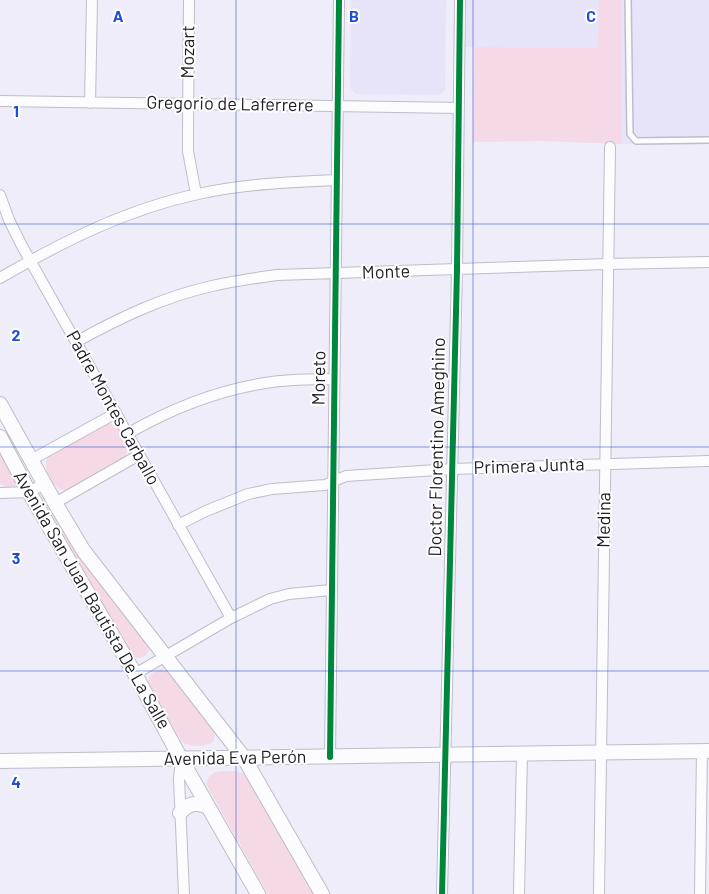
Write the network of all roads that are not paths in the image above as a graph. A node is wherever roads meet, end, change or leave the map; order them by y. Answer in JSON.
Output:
{"nodes":[{"id":1,"x":92,"y":0,"type":"edge"},
{"id":2,"x":189,"y":0,"type":"edge"},
{"id":3,"x":339,"y":0,"type":"edge"},
{"id":4,"x":460,"y":0,"type":"edge"},
{"id":5,"x":628,"y":0,"type":"edge"},
{"id":6,"x":0,"y":102,"type":"edge"},
{"id":7,"x":90,"y":103,"type":"junction"},
{"id":8,"x":188,"y":104,"type":"junction"},
{"id":9,"x":338,"y":106,"type":"junction"},
{"id":10,"x":459,"y":108,"type":"junction"},
{"id":11,"x":709,"y":140,"type":"edge"},
{"id":12,"x":610,"y":146,"type":"dead end"},
{"id":13,"x":337,"y":180,"type":"junction"},
{"id":14,"x":196,"y":194,"type":"junction"},
{"id":15,"x":0,"y":195,"type":"edge"},
{"id":16,"x":30,"y":261,"type":"junction"},
{"id":17,"x":709,"y":262,"type":"edge"},
{"id":18,"x":607,"y":264,"type":"junction"},
{"id":19,"x":457,"y":270,"type":"junction"},
{"id":20,"x":336,"y":274,"type":"junction"},
{"id":21,"x":0,"y":278,"type":"edge"},
{"id":22,"x":76,"y":342,"type":"junction"},
{"id":23,"x":334,"y":379,"type":"junction"},
{"id":24,"x":0,"y":404,"type":"edge"},
{"id":25,"x":116,"y":413,"type":"junction"},
{"id":26,"x":127,"y":434,"type":"junction"},
{"id":27,"x":0,"y":437,"type":"edge"},
{"id":28,"x":139,"y":455,"type":"junction"},
{"id":29,"x":31,"y":460,"type":"junction"},
{"id":30,"x":709,"y":461,"type":"edge"},
{"id":31,"x":606,"y":463,"type":"junction"},
{"id":32,"x":452,"y":469,"type":"junction"},
{"id":33,"x":333,"y":481,"type":"junction"},
{"id":34,"x":44,"y":484,"type":"junction"},
{"id":35,"x":30,"y":492,"type":"junction"},
{"id":36,"x":0,"y":493,"type":"edge"},
{"id":37,"x":54,"y":503,"type":"junction"},
{"id":38,"x":178,"y":525,"type":"junction"},
{"id":39,"x":331,"y":590,"type":"junction"},
{"id":40,"x":231,"y":618,"type":"junction"},
{"id":41,"x":165,"y":656,"type":"junction"},
{"id":42,"x":135,"y":674,"type":"junction"},
{"id":43,"x":705,"y":751,"type":"edge"},
{"id":44,"x":601,"y":753,"type":"junction"},
{"id":45,"x":522,"y":754,"type":"junction"},
{"id":46,"x":445,"y":755,"type":"junction"},
{"id":47,"x":330,"y":757,"type":"junction"},
{"id":48,"x":244,"y":758,"type":"junction"},
{"id":49,"x":180,"y":759,"type":"junction"},
{"id":50,"x":0,"y":761,"type":"edge"},
{"id":51,"x":208,"y":807,"type":"junction"},
{"id":52,"x":180,"y":813,"type":"junction"},
{"id":53,"x":184,"y":894,"type":"edge"},
{"id":54,"x":258,"y":894,"type":"edge"},
{"id":55,"x":322,"y":894,"type":"edge"},
{"id":56,"x":442,"y":894,"type":"edge"},
{"id":57,"x":519,"y":894,"type":"edge"},
{"id":58,"x":599,"y":894,"type":"edge"},
{"id":59,"x":700,"y":894,"type":"edge"}],
"edges":[{"from":1,"to":7,"type":"street"},
{"from":2,"to":8,"type":"street","name":"Mozart"},
{"from":3,"to":9,"type":"street","name":"Moreto"},
{"from":4,"to":10,"type":"street","name":"Doctor Florentino Ameghino"},
{"from":5,"to":11,"type":"lane"},
{"from":6,"to":7,"type":"street","name":"Gregorio de Laferrere"},
{"from":7,"to":8,"type":"street","name":"Gregorio de Laferrere"},
{"from":8,"to":9,"type":"street","name":"Gregorio de Laferrere"},
{"from":8,"to":14,"type":"street","name":"Mozart"},
{"from":9,"to":10,"type":"street","name":"Gregorio de Laferrere"},
{"from":9,"to":13,"type":"street","name":"Moreto"},
{"from":10,"to":19,"type":"street","name":"Doctor Florentino Ameghino"},
{"from":12,"to":18,"type":"street","name":"Medina"},
{"from":13,"to":14,"type":"street"},
{"from":13,"to":20,"type":"street","name":"Moreto"},
{"from":14,"to":16,"type":"street"},
{"from":15,"to":16,"type":"street","name":"Padre Montes Carballo"},
{"from":16,"to":21,"type":"street"},
{"from":16,"to":22,"type":"street","name":"Padre Montes Carballo"},
{"from":17,"to":18,"type":"street","name":"Monte"},
{"from":18,"to":19,"type":"street","name":"Monte"},
{"from":18,"to":31,"type":"street","name":"Medina"},
{"from":19,"to":20,"type":"street","name":"Monte"},
{"from":19,"to":32,"type":"street","name":"Doctor Florentino Ameghino"},
{"from":20,"to":22,"type":"street","name":"Monte"},
{"from":20,"to":23,"type":"street","name":"Moreto"},
{"from":22,"to":25,"type":"street","name":"Padre Montes Carballo"},
{"from":23,"to":26,"type":"street"},
{"from":23,"to":33,"type":"street","name":"Moreto"},
{"from":24,"to":29,"type":"street","name":"Avenida San Juan Bautista De La Salle"},
{"from":25,"to":26,"type":"street","name":"Padre Montes Carballo"},
{"from":25,"to":29,"type":"street"},
{"from":26,"to":28,"type":"street","name":"Padre Montes Carballo"},
{"from":27,"to":35,"type":"street","name":"Avenida San Juan Bautista De La Salle"},
{"from":28,"to":37,"type":"street"},
{"from":28,"to":38,"type":"street","name":"Padre Montes Carballo"},
{"from":29,"to":34,"type":"street","name":"Avenida San Juan Bautista De La Salle"},
{"from":30,"to":31,"type":"street","name":"Primera Junta"},
{"from":31,"to":32,"type":"street","name":"Primera Junta"},
{"from":31,"to":44,"type":"street","name":"Medina"},
{"from":32,"to":33,"type":"street","name":"Primera Junta"},
{"from":32,"to":46,"type":"street","name":"Doctor Florentino Ameghino"},
{"from":33,"to":38,"type":"street","name":"Primera Junta"},
{"from":33,"to":39,"type":"street","name":"Moreto"},
{"from":34,"to":35,"type":"street"},
{"from":34,"to":37,"type":"street","name":"Avenida San Juan Bautista De La Salle"},
{"from":35,"to":36,"type":"street"},
{"from":35,"to":42,"type":"street","name":"Avenida San Juan Bautista De La Salle"},
{"from":37,"to":41,"type":"street","name":"Avenida San Juan Bautista De La Salle"},
{"from":38,"to":40,"type":"street","name":"Padre Montes Carballo"},
{"from":39,"to":40,"type":"street"},
{"from":39,"to":47,"type":"street","name":"Moreto"},
{"from":40,"to":41,"type":"street"},
{"from":41,"to":42,"type":"street"},
{"from":41,"to":48,"type":"street","name":"Avenida San Juan Bautista De La Salle"},
{"from":42,"to":49,"type":"street","name":"Avenida San Juan Bautista De La Salle"},
{"from":43,"to":44,"type":"street","name":"Avenida Eva Perón"},
{"from":43,"to":59,"type":"street"},
{"from":44,"to":45,"type":"street","name":"Avenida Eva Perón"},
{"from":44,"to":58,"type":"street","name":"Medina"},
{"from":45,"to":46,"type":"street","name":"Avenida Eva Perón"},
{"from":45,"to":57,"type":"street"},
{"from":46,"to":47,"type":"street","name":"Avenida Eva Perón"},
{"from":46,"to":56,"type":"street","name":"Doctor Florentino Ameghino"},
{"from":47,"to":48,"type":"street","name":"Avenida Eva Perón"},
{"from":48,"to":49,"type":"street","name":"Avenida Eva Perón"},
{"from":48,"to":55,"type":"street","name":"Avenida San Juan Bautista De La Salle"},
{"from":49,"to":50,"type":"street","name":"Avenida Eva Perón"},
{"from":49,"to":51,"type":"street","name":"Avenida San Juan Bautista De La Salle"},
{"from":49,"to":52,"type":"street"},
{"from":51,"to":52,"type":"street"},
{"from":51,"to":54,"type":"street","name":"Avenida San Juan Bautista De La Salle"},
{"from":52,"to":53,"type":"street"}]}
